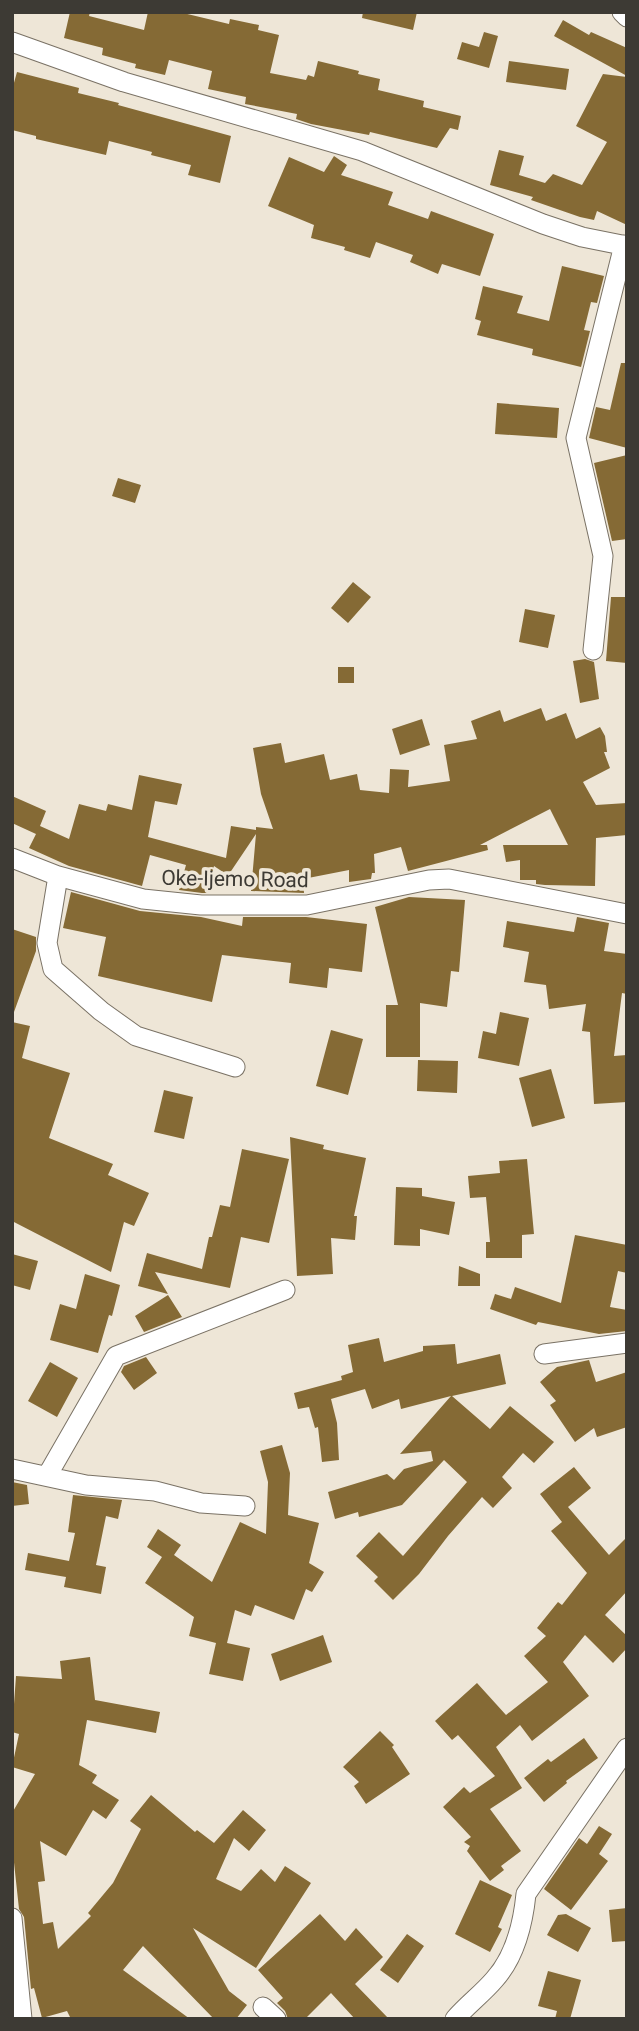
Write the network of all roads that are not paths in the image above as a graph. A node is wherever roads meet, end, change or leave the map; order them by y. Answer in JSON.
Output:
{"nodes":[{"id":1,"x":622,"y":12,"type":"edge"},
{"id":2,"x":627,"y":17,"type":"edge"},
{"id":3,"x":12,"y":42,"type":"edge"},
{"id":4,"x":625,"y":246,"type":"edge"},
{"id":5,"x":593,"y":650,"type":"dead end"},
{"id":6,"x":12,"y":858,"type":"edge"},
{"id":7,"x":58,"y":876,"type":"junction"},
{"id":8,"x":627,"y":914,"type":"edge"},
{"id":9,"x":235,"y":1067,"type":"dead end"},
{"id":10,"x":285,"y":1290,"type":"dead end"},
{"id":11,"x":627,"y":1343,"type":"edge"},
{"id":12,"x":544,"y":1354,"type":"dead end"},
{"id":13,"x":12,"y":1469,"type":"edge"},
{"id":14,"x":47,"y":1476,"type":"junction"},
{"id":15,"x":245,"y":1506,"type":"dead end"},
{"id":16,"x":627,"y":1748,"type":"edge"},
{"id":17,"x":621,"y":1764,"type":"edge"},
{"id":18,"x":12,"y":1919,"type":"edge"},
{"id":19,"x":22,"y":2019,"type":"edge"},
{"id":20,"x":455,"y":2019,"type":"edge"}],
"edges":[{"from":1,"to":2,"type":"street"},
{"from":3,"to":4,"type":"street"},
{"from":4,"to":5,"type":"street"},
{"from":6,"to":7,"type":"street","name":"Oke-Ijemo Road"},
{"from":7,"to":8,"type":"street","name":"Oke-Ijemo Road"},
{"from":7,"to":9,"type":"street"},
{"from":10,"to":14,"type":"street"},
{"from":11,"to":12,"type":"street"},
{"from":13,"to":14,"type":"street"},
{"from":14,"to":15,"type":"street"},
{"from":16,"to":17,"type":"street"},
{"from":17,"to":20,"type":"street"},
{"from":18,"to":19,"type":"street"}]}
